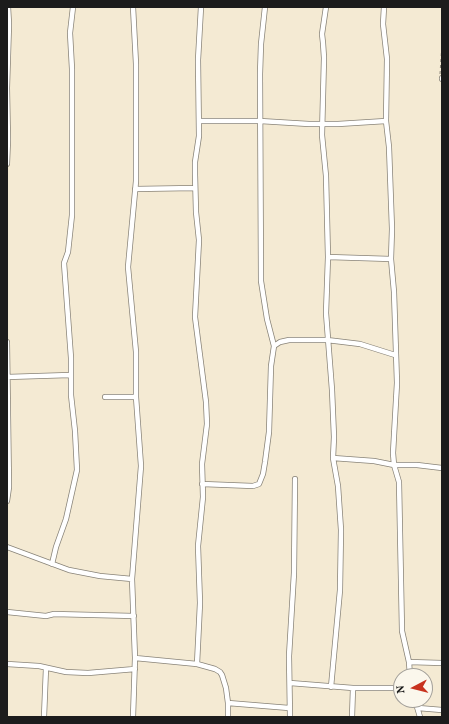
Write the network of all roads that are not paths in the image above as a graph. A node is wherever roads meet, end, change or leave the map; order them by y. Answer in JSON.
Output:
{"nodes":[{"id":1,"x":8,"y":7,"type":"edge"},
{"id":2,"x":73,"y":7,"type":"edge"},
{"id":3,"x":133,"y":7,"type":"edge"},
{"id":4,"x":201,"y":7,"type":"edge"},
{"id":5,"x":265,"y":7,"type":"edge"},
{"id":6,"x":326,"y":7,"type":"edge"},
{"id":7,"x":384,"y":7,"type":"edge"},
{"id":8,"x":199,"y":121,"type":"junction"},
{"id":9,"x":260,"y":121,"type":"junction"},
{"id":10,"x":386,"y":121,"type":"junction"},
{"id":11,"x":323,"y":123,"type":"junction"},
{"id":12,"x":7,"y":164,"type":"edge"},
{"id":13,"x":195,"y":188,"type":"junction"},
{"id":14,"x":135,"y":189,"type":"junction"},
{"id":15,"x":328,"y":257,"type":"junction"},
{"id":16,"x":392,"y":259,"type":"junction"},
{"id":17,"x":328,"y":340,"type":"junction"},
{"id":18,"x":7,"y":342,"type":"edge"},
{"id":19,"x":274,"y":346,"type":"junction"},
{"id":20,"x":395,"y":355,"type":"junction"},
{"id":21,"x":70,"y":375,"type":"junction"},
{"id":22,"x":7,"y":377,"type":"edge"},
{"id":23,"x":105,"y":397,"type":"dead end"},
{"id":24,"x":136,"y":397,"type":"junction"},
{"id":25,"x":333,"y":458,"type":"junction"},
{"id":26,"x":394,"y":465,"type":"junction"},
{"id":27,"x":442,"y":468,"type":"edge"},
{"id":28,"x":295,"y":479,"type":"dead end"},
{"id":29,"x":202,"y":484,"type":"junction"},
{"id":30,"x":7,"y":501,"type":"edge"},
{"id":31,"x":7,"y":547,"type":"edge"},
{"id":32,"x":52,"y":564,"type":"junction"},
{"id":33,"x":132,"y":579,"type":"junction"},
{"id":34,"x":7,"y":612,"type":"edge"},
{"id":35,"x":134,"y":616,"type":"junction"},
{"id":36,"x":135,"y":658,"type":"junction"},
{"id":37,"x":409,"y":662,"type":"junction"},
{"id":38,"x":442,"y":662,"type":"edge"},
{"id":39,"x":7,"y":664,"type":"edge"},
{"id":40,"x":197,"y":664,"type":"junction"},
{"id":41,"x":46,"y":668,"type":"junction"},
{"id":42,"x":409,"y":668,"type":"edge"},
{"id":43,"x":135,"y":669,"type":"junction"},
{"id":44,"x":290,"y":683,"type":"junction"},
{"id":45,"x":331,"y":687,"type":"junction"},
{"id":46,"x":353,"y":688,"type":"junction"},
{"id":47,"x":393,"y":688,"type":"edge"},
{"id":48,"x":228,"y":703,"type":"junction"},
{"id":49,"x":289,"y":708,"type":"junction"},
{"id":50,"x":418,"y":708,"type":"joint"},
{"id":51,"x":442,"y":710,"type":"edge"},
{"id":52,"x":44,"y":717,"type":"edge"},
{"id":53,"x":133,"y":717,"type":"edge"},
{"id":54,"x":228,"y":717,"type":"edge"},
{"id":55,"x":290,"y":717,"type":"edge"},
{"id":56,"x":352,"y":717,"type":"edge"},
{"id":57,"x":420,"y":717,"type":"edge"}],
"edges":[{"from":1,"to":12,"type":"street"},
{"from":2,"to":21,"type":"street"},
{"from":3,"to":14,"type":"street"},
{"from":4,"to":8,"type":"street"},
{"from":5,"to":9,"type":"street"},
{"from":6,"to":11,"type":"street"},
{"from":7,"to":10,"type":"street"},
{"from":8,"to":9,"type":"street"},
{"from":8,"to":13,"type":"street"},
{"from":9,"to":11,"type":"street"},
{"from":9,"to":19,"type":"street"},
{"from":10,"to":11,"type":"street"},
{"from":10,"to":16,"type":"street"},
{"from":11,"to":15,"type":"street"},
{"from":13,"to":14,"type":"street"},
{"from":13,"to":29,"type":"street"},
{"from":14,"to":24,"type":"street"},
{"from":15,"to":16,"type":"street"},
{"from":15,"to":17,"type":"street"},
{"from":16,"to":20,"type":"street"},
{"from":17,"to":19,"type":"street"},
{"from":17,"to":20,"type":"street"},
{"from":17,"to":25,"type":"street"},
{"from":18,"to":22,"type":"street"},
{"from":19,"to":29,"type":"street"},
{"from":20,"to":26,"type":"street"},
{"from":21,"to":22,"type":"street"},
{"from":21,"to":32,"type":"street"},
{"from":22,"to":30,"type":"street"},
{"from":23,"to":24,"type":"street"},
{"from":24,"to":33,"type":"street"},
{"from":25,"to":26,"type":"street"},
{"from":25,"to":45,"type":"street"},
{"from":26,"to":27,"type":"street"},
{"from":26,"to":37,"type":"street"},
{"from":28,"to":44,"type":"street"},
{"from":29,"to":40,"type":"street"},
{"from":31,"to":32,"type":"street"},
{"from":32,"to":33,"type":"street"},
{"from":33,"to":35,"type":"street"},
{"from":34,"to":35,"type":"street"},
{"from":35,"to":36,"type":"street"},
{"from":36,"to":40,"type":"street"},
{"from":36,"to":43,"type":"street"},
{"from":37,"to":38,"type":"street"},
{"from":37,"to":42,"type":"street"},
{"from":39,"to":41,"type":"street"},
{"from":40,"to":48,"type":"street"},
{"from":41,"to":43,"type":"street"},
{"from":41,"to":52,"type":"street"},
{"from":43,"to":53,"type":"street"},
{"from":44,"to":45,"type":"street"},
{"from":44,"to":49,"type":"street"},
{"from":45,"to":46,"type":"street"},
{"from":46,"to":47,"type":"street"},
{"from":46,"to":56,"type":"street"},
{"from":48,"to":49,"type":"street"},
{"from":48,"to":54,"type":"street"},
{"from":49,"to":55,"type":"street"},
{"from":50,"to":51,"type":"street"},
{"from":50,"to":57,"type":"street"}]}
